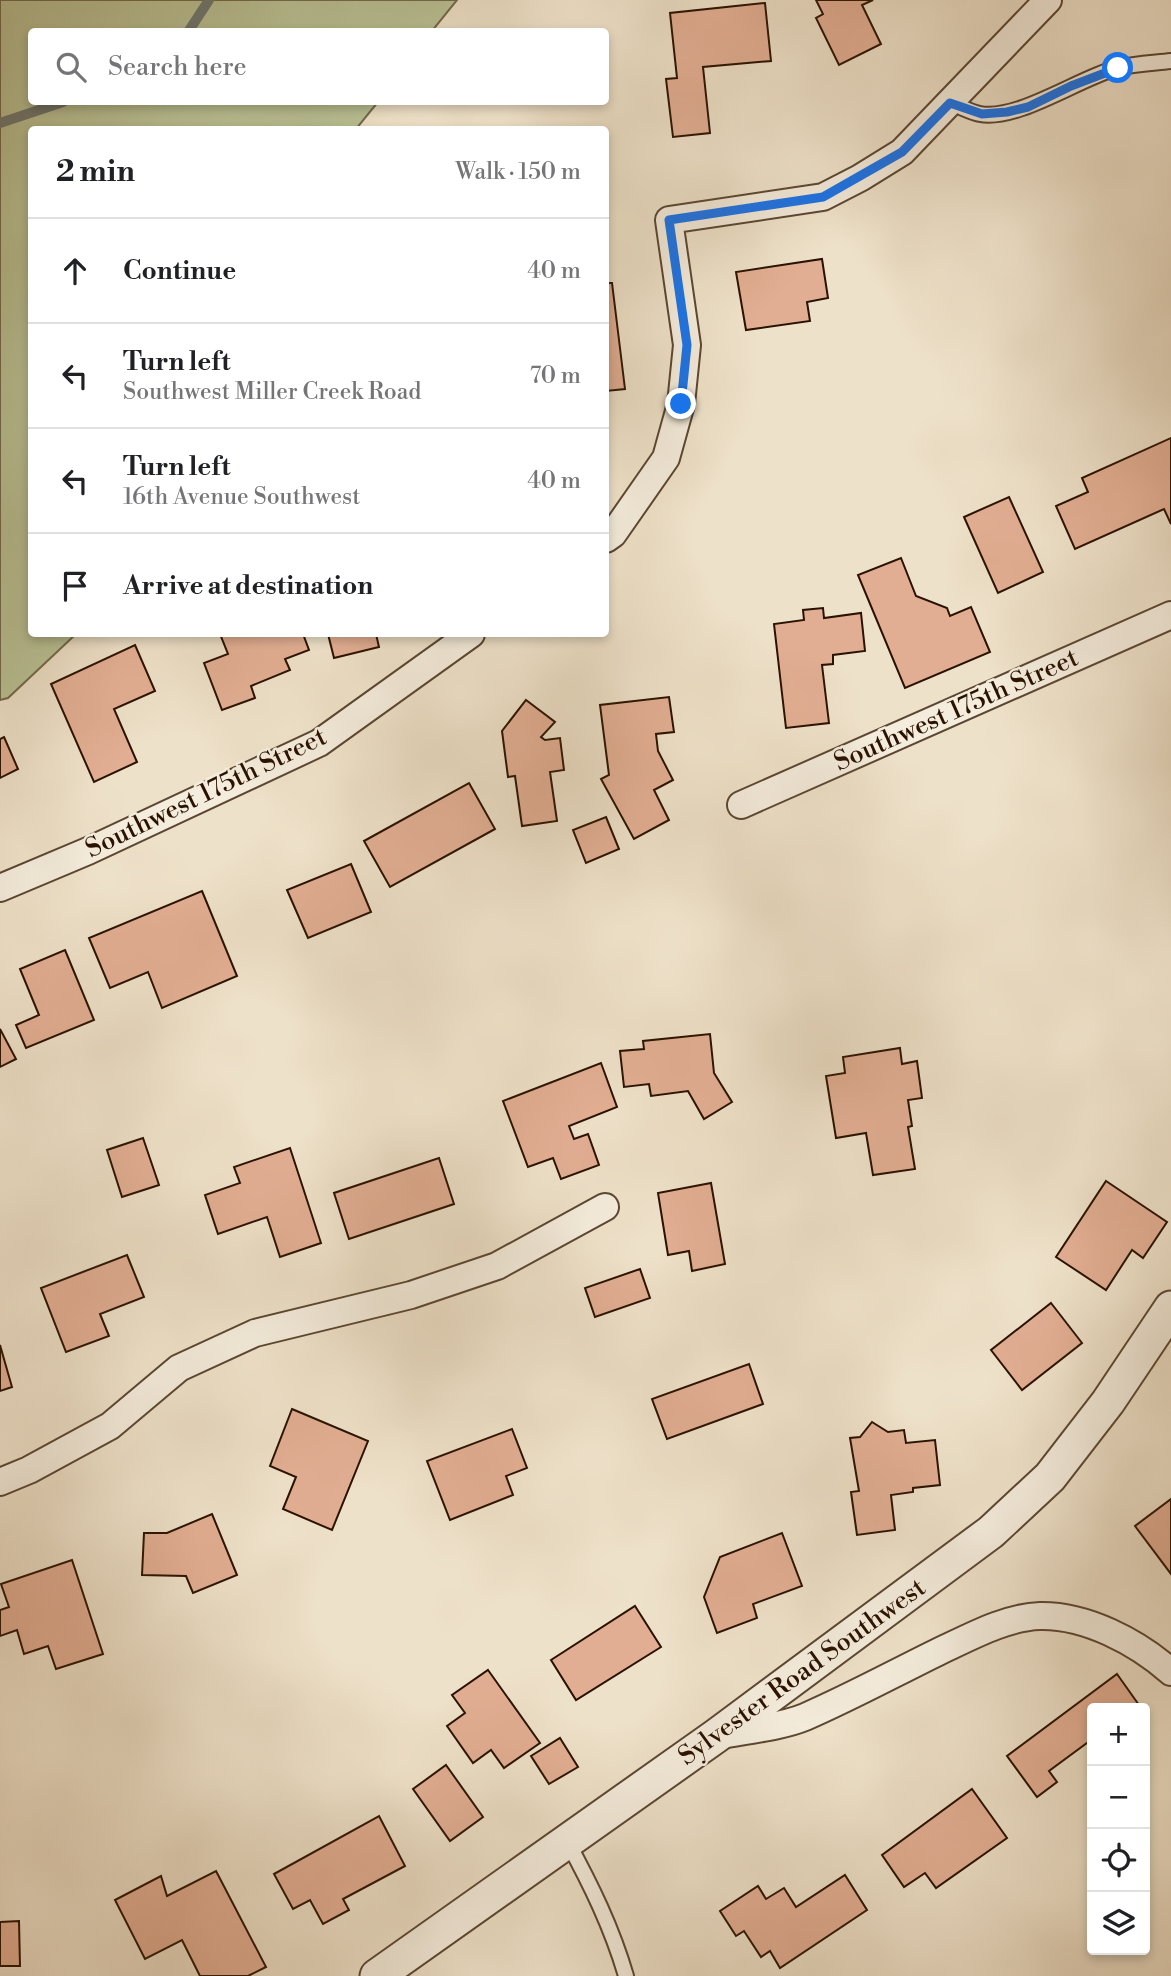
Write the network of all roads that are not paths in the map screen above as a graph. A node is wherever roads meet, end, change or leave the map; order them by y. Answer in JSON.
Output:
{"nodes":[{"id":1,"x":1048,"y":0,"type":"edge"},
{"id":2,"x":1171,"y":61,"type":"edge"},
{"id":3,"x":950,"y":103,"type":"junction"},
{"id":4,"x":609,"y":536,"type":"edge"},
{"id":5,"x":1171,"y":615,"type":"edge"},
{"id":6,"x":467,"y":637,"type":"edge"},
{"id":7,"x":741,"y":805,"type":"dead end"},
{"id":8,"x":0,"y":888,"type":"edge"},
{"id":9,"x":605,"y":1207,"type":"dead end"},
{"id":10,"x":1171,"y":1308,"type":"edge"},
{"id":11,"x":0,"y":1482,"type":"edge"},
{"id":12,"x":1171,"y":1672,"type":"edge"},
{"id":13,"x":716,"y":1736,"type":"junction"},
{"id":14,"x":567,"y":1841,"type":"junction"},
{"id":15,"x":377,"y":1976,"type":"edge"},
{"id":16,"x":626,"y":1976,"type":"edge"}],
"edges":[{"from":1,"to":3,"type":"street"},
{"from":2,"to":3,"type":"lane"},
{"from":3,"to":4,"type":"street"},
{"from":5,"to":7,"type":"street","name":"Southwest 175th Street"},
{"from":6,"to":8,"type":"street","name":"Southwest 175th Street"},
{"from":9,"to":11,"type":"street"},
{"from":10,"to":13,"type":"street","name":"Sylvester Road Southwest"},
{"from":12,"to":13,"type":"street"},
{"from":13,"to":14,"type":"street","name":"Sylvester Road Southwest"},
{"from":14,"to":15,"type":"street","name":"Sylvester Road Southwest"},
{"from":14,"to":16,"type":"lane"}]}
